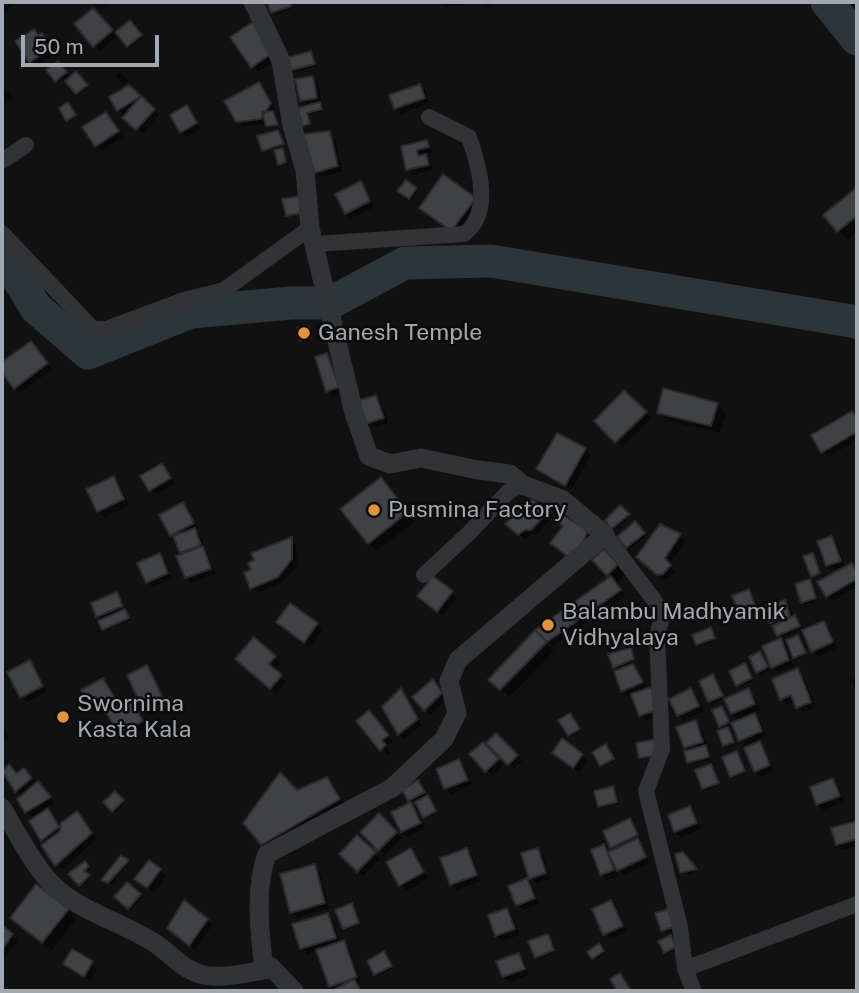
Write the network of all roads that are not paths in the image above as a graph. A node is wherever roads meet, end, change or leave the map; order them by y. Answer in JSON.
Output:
{"nodes":[{"id":1,"x":253,"y":2,"type":"edge"},
{"id":2,"x":429,"y":117,"type":"dead end"},
{"id":3,"x":26,"y":145,"type":"dead end"},
{"id":4,"x":2,"y":161,"type":"edge"},
{"id":5,"x":2,"y":233,"type":"edge"},
{"id":6,"x":315,"y":242,"type":"junction"},
{"id":7,"x":523,"y":485,"type":"junction"},
{"id":8,"x":605,"y":535,"type":"junction"},
{"id":9,"x":424,"y":575,"type":"dead end"},
{"id":10,"x":2,"y":808,"type":"edge"},
{"id":11,"x":857,"y":904,"type":"edge"},
{"id":12,"x":685,"y":969,"type":"junction"},
{"id":13,"x":264,"y":970,"type":"junction"},
{"id":14,"x":293,"y":991,"type":"edge"},
{"id":15,"x":694,"y":991,"type":"edge"}],
"edges":[{"from":1,"to":6,"type":"street"},
{"from":2,"to":6,"type":"street"},
{"from":3,"to":4,"type":"street"},
{"from":5,"to":6,"type":"street"},
{"from":6,"to":7,"type":"street"},
{"from":7,"to":8,"type":"street"},
{"from":7,"to":9,"type":"street"},
{"from":8,"to":12,"type":"street"},
{"from":8,"to":13,"type":"street"},
{"from":10,"to":13,"type":"street"},
{"from":11,"to":12,"type":"street"},
{"from":12,"to":15,"type":"street"},
{"from":13,"to":14,"type":"street"}]}
